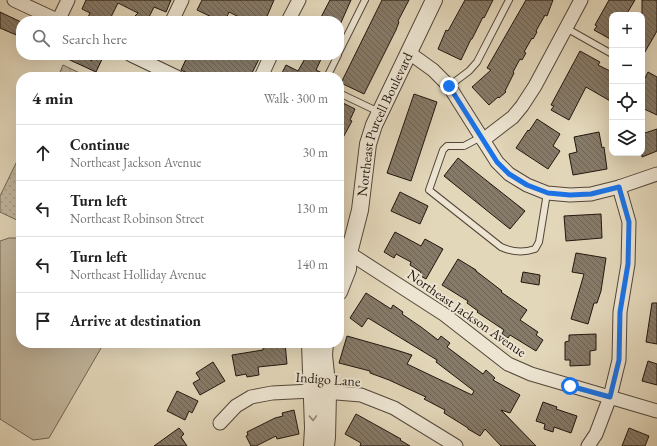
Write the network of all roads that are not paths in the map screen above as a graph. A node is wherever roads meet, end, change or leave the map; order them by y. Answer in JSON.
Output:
{"nodes":[{"id":1,"x":68,"y":0,"type":"edge"},
{"id":2,"x":182,"y":0,"type":"edge"},
{"id":3,"x":299,"y":0,"type":"edge"},
{"id":4,"x":365,"y":0,"type":"edge"},
{"id":5,"x":434,"y":0,"type":"edge"},
{"id":6,"x":509,"y":0,"type":"edge"},
{"id":7,"x":581,"y":0,"type":"edge"},
{"id":8,"x":19,"y":1,"type":"edge"},
{"id":9,"x":48,"y":16,"type":"edge"},
{"id":10,"x":60,"y":16,"type":"edge"},
{"id":11,"x":174,"y":16,"type":"edge"},
{"id":12,"x":291,"y":16,"type":"edge"},
{"id":13,"x":566,"y":28,"type":"junction"},
{"id":14,"x":344,"y":42,"type":"edge"},
{"id":15,"x":408,"y":52,"type":"junction"},
{"id":16,"x":609,"y":52,"type":"edge"},
{"id":17,"x":154,"y":60,"type":"edge"},
{"id":18,"x":268,"y":60,"type":"edge"},
{"id":19,"x":335,"y":60,"type":"edge"},
{"id":20,"x":170,"y":72,"type":"edge"},
{"id":21,"x":262,"y":72,"type":"edge"},
{"id":22,"x":329,"y":72,"type":"edge"},
{"id":23,"x":449,"y":86,"type":"junction"},
{"id":24,"x":344,"y":95,"type":"edge"},
{"id":25,"x":380,"y":112,"type":"junction"},
{"id":26,"x":482,"y":138,"type":"junction"},
{"id":27,"x":657,"y":174,"type":"edge"},
{"id":28,"x":619,"y":187,"type":"junction"},
{"id":29,"x":548,"y":193,"type":"junction"},
{"id":30,"x":344,"y":247,"type":"edge"},
{"id":31,"x":344,"y":253,"type":"edge"},
{"id":32,"x":344,"y":258,"type":"edge"},
{"id":33,"x":344,"y":279,"type":"edge"},
{"id":34,"x":311,"y":348,"type":"edge"},
{"id":35,"x":325,"y":348,"type":"edge"},
{"id":36,"x":320,"y":392,"type":"junction"},
{"id":37,"x":610,"y":397,"type":"junction"},
{"id":38,"x":657,"y":411,"type":"edge"},
{"id":39,"x":220,"y":423,"type":"dead end"},
{"id":40,"x":312,"y":446,"type":"edge"},
{"id":41,"x":326,"y":446,"type":"edge"},
{"id":42,"x":456,"y":446,"type":"edge"},
{"id":43,"x":588,"y":446,"type":"edge"}],
"edges":[{"from":1,"to":10,"type":"street"},
{"from":2,"to":11,"type":"street"},
{"from":3,"to":12,"type":"street"},
{"from":4,"to":14,"type":"lane"},
{"from":5,"to":15,"type":"street","name":"Northeast Purcell Boulevard"},
{"from":6,"to":23,"type":"lane"},
{"from":7,"to":13,"type":"street"},
{"from":8,"to":9,"type":"street"},
{"from":13,"to":16,"type":"lane"},
{"from":13,"to":26,"type":"street"},
{"from":15,"to":23,"type":"street"},
{"from":15,"to":25,"type":"street","name":"Northeast Purcell Boulevard"},
{"from":17,"to":20,"type":"street"},
{"from":18,"to":21,"type":"street"},
{"from":19,"to":22,"type":"lane"},
{"from":23,"to":26,"type":"street"},
{"from":24,"to":25,"type":"lane"},
{"from":25,"to":30,"type":"street","name":"Northeast Purcell Boulevard"},
{"from":26,"to":29,"type":"street"},
{"from":26,"to":29,"type":"lane"},
{"from":27,"to":28,"type":"street"},
{"from":28,"to":29,"type":"street"},
{"from":28,"to":37,"type":"street"},
{"from":31,"to":37,"type":"street","name":"Northeast Jackson Avenue"},
{"from":32,"to":33,"type":"street","name":"Northeast Purcell Boulevard"},
{"from":34,"to":36,"type":"street"},
{"from":35,"to":36,"type":"street"},
{"from":36,"to":39,"type":"street","name":"Indigo Lane"},
{"from":36,"to":40,"type":"street","one_way":true},
{"from":36,"to":41,"type":"street"},
{"from":36,"to":42,"type":"street","name":"Indigo Lane"},
{"from":37,"to":38,"type":"street","name":"Northeast Jackson Avenue"},
{"from":37,"to":43,"type":"street"}]}
